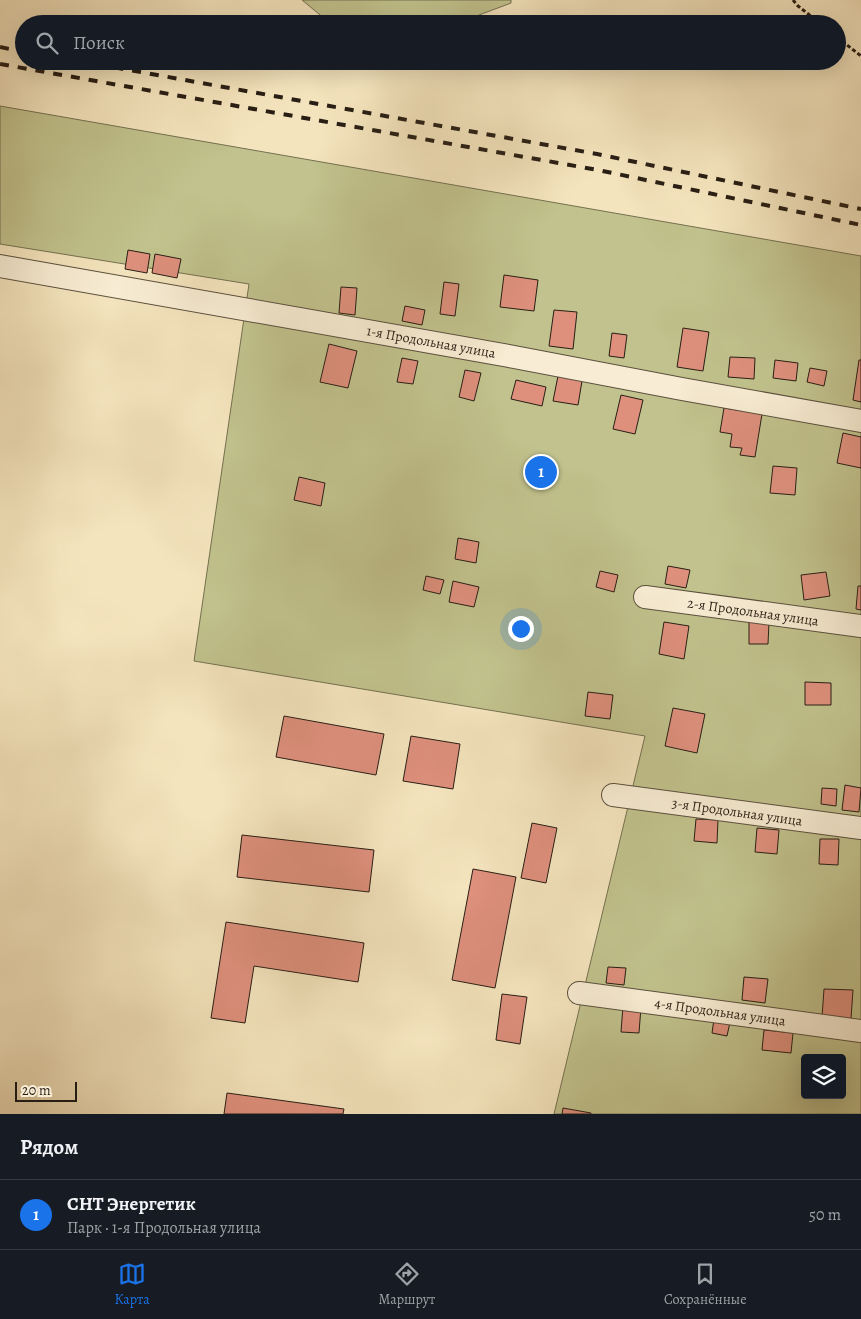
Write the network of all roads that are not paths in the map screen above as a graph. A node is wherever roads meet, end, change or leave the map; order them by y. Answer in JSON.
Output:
{"nodes":[{"id":1,"x":0,"y":266,"type":"edge"},
{"id":2,"x":861,"y":421,"type":"edge"},
{"id":3,"x":645,"y":597,"type":"dead end"},
{"id":4,"x":861,"y":626,"type":"edge"},
{"id":5,"x":613,"y":795,"type":"dead end"},
{"id":6,"x":861,"y":828,"type":"edge"},
{"id":7,"x":579,"y":993,"type":"dead end"},
{"id":8,"x":861,"y":1031,"type":"edge"}],
"edges":[{"from":1,"to":2,"type":"street","name":"1-я Продольная улица"},
{"from":3,"to":4,"type":"street","name":"2-я Продольная улица"},
{"from":5,"to":6,"type":"street","name":"3-я Продольная улица"},
{"from":7,"to":8,"type":"street","name":"4-я Продольная улица"}]}
